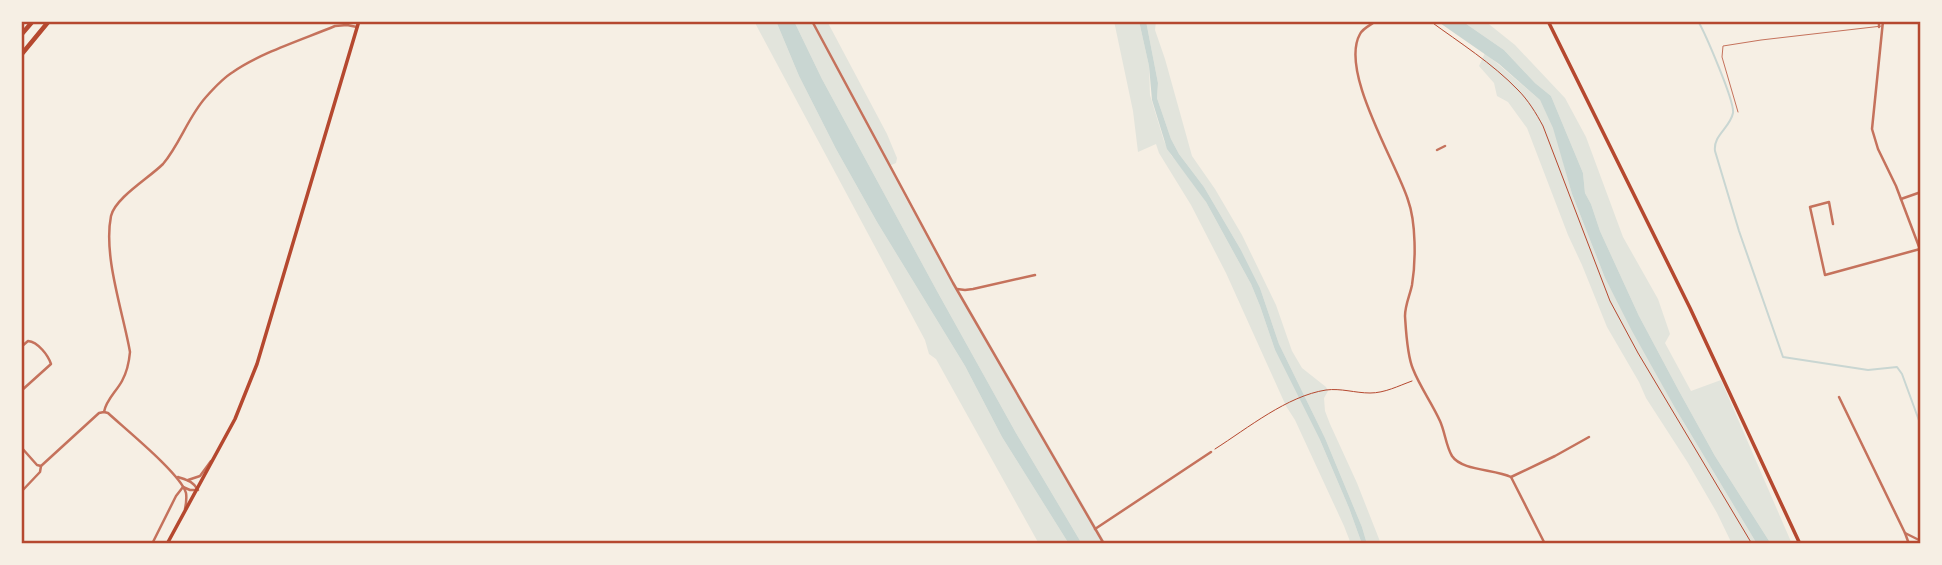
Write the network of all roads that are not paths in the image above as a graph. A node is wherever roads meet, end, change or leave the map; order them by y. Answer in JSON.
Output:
{"nodes":[{"id":1,"x":33,"y":21,"type":"edge"},
{"id":2,"x":49,"y":21,"type":"edge"},
{"id":3,"x":359,"y":21,"type":"edge"},
{"id":4,"x":812,"y":21,"type":"edge"},
{"id":5,"x":1376,"y":21,"type":"edge"},
{"id":6,"x":1548,"y":21,"type":"edge"},
{"id":7,"x":1881,"y":21,"type":"edge"},
{"id":8,"x":357,"y":27,"type":"junction"},
{"id":9,"x":1881,"y":27,"type":"junction"},
{"id":10,"x":21,"y":36,"type":"edge"},
{"id":11,"x":21,"y":55,"type":"edge"},
{"id":12,"x":1738,"y":112,"type":"dead end"},
{"id":13,"x":1445,"y":146,"type":"dead end"},
{"id":14,"x":1437,"y":150,"type":"dead end"},
{"id":15,"x":1921,"y":192,"type":"edge"},
{"id":16,"x":1901,"y":199,"type":"junction"},
{"id":17,"x":1833,"y":225,"type":"dead end"},
{"id":18,"x":1920,"y":251,"type":"edge"},
{"id":19,"x":1035,"y":275,"type":"dead end"},
{"id":20,"x":957,"y":289,"type":"junction"},
{"id":21,"x":21,"y":347,"type":"edge"},
{"id":22,"x":21,"y":391,"type":"edge"},
{"id":23,"x":1839,"y":397,"type":"dead end"},
{"id":24,"x":104,"y":412,"type":"junction"},
{"id":25,"x":1589,"y":437,"type":"dead end"},
{"id":26,"x":21,"y":447,"type":"edge"},
{"id":27,"x":1211,"y":452,"type":"dead end"},
{"id":28,"x":214,"y":459,"type":"junction"},
{"id":29,"x":41,"y":466,"type":"junction"},
{"id":30,"x":176,"y":476,"type":"junction"},
{"id":31,"x":1511,"y":477,"type":"junction"},
{"id":32,"x":188,"y":480,"type":"junction"},
{"id":33,"x":183,"y":487,"type":"junction"},
{"id":34,"x":198,"y":490,"type":"junction"},
{"id":35,"x":21,"y":492,"type":"edge"},
{"id":36,"x":183,"y":516,"type":"junction"},
{"id":37,"x":1095,"y":529,"type":"junction"},
{"id":38,"x":1905,"y":533,"type":"junction"},
{"id":39,"x":1921,"y":541,"type":"edge"},
{"id":40,"x":152,"y":544,"type":"edge"},
{"id":41,"x":167,"y":544,"type":"edge"},
{"id":42,"x":1104,"y":544,"type":"edge"},
{"id":43,"x":1545,"y":544,"type":"edge"},
{"id":44,"x":1800,"y":544,"type":"edge"},
{"id":45,"x":1909,"y":544,"type":"edge"}],
"edges":[{"from":1,"to":10,"type":"highway"},
{"from":2,"to":11,"type":"highway"},
{"from":3,"to":8,"type":"main road"},
{"from":4,"to":20,"type":"street"},
{"from":5,"to":31,"type":"street"},
{"from":6,"to":44,"type":"main road"},
{"from":7,"to":9,"type":"street"},
{"from":8,"to":24,"type":"street"},
{"from":8,"to":28,"type":"main road"},
{"from":9,"to":12,"type":"lane"},
{"from":9,"to":16,"type":"street"},
{"from":13,"to":14,"type":"street"},
{"from":15,"to":16,"type":"street"},
{"from":16,"to":18,"type":"street"},
{"from":17,"to":18,"type":"street"},
{"from":19,"to":20,"type":"street"},
{"from":20,"to":37,"type":"street"},
{"from":21,"to":22,"type":"street"},
{"from":23,"to":38,"type":"street"},
{"from":24,"to":29,"type":"street"},
{"from":24,"to":30,"type":"street"},
{"from":25,"to":31,"type":"street"},
{"from":26,"to":29,"type":"street"},
{"from":27,"to":37,"type":"street"},
{"from":28,"to":32,"type":"street"},
{"from":28,"to":34,"type":"main road"},
{"from":29,"to":35,"type":"street"},
{"from":30,"to":32,"type":"street"},
{"from":30,"to":33,"type":"street"},
{"from":31,"to":43,"type":"street"},
{"from":32,"to":34,"type":"street"},
{"from":33,"to":34,"type":"street"},
{"from":33,"to":36,"type":"street"},
{"from":33,"to":40,"type":"street"},
{"from":34,"to":36,"type":"main road"},
{"from":36,"to":41,"type":"main road"},
{"from":37,"to":42,"type":"street"},
{"from":38,"to":39,"type":"street"},
{"from":38,"to":45,"type":"street"}]}
